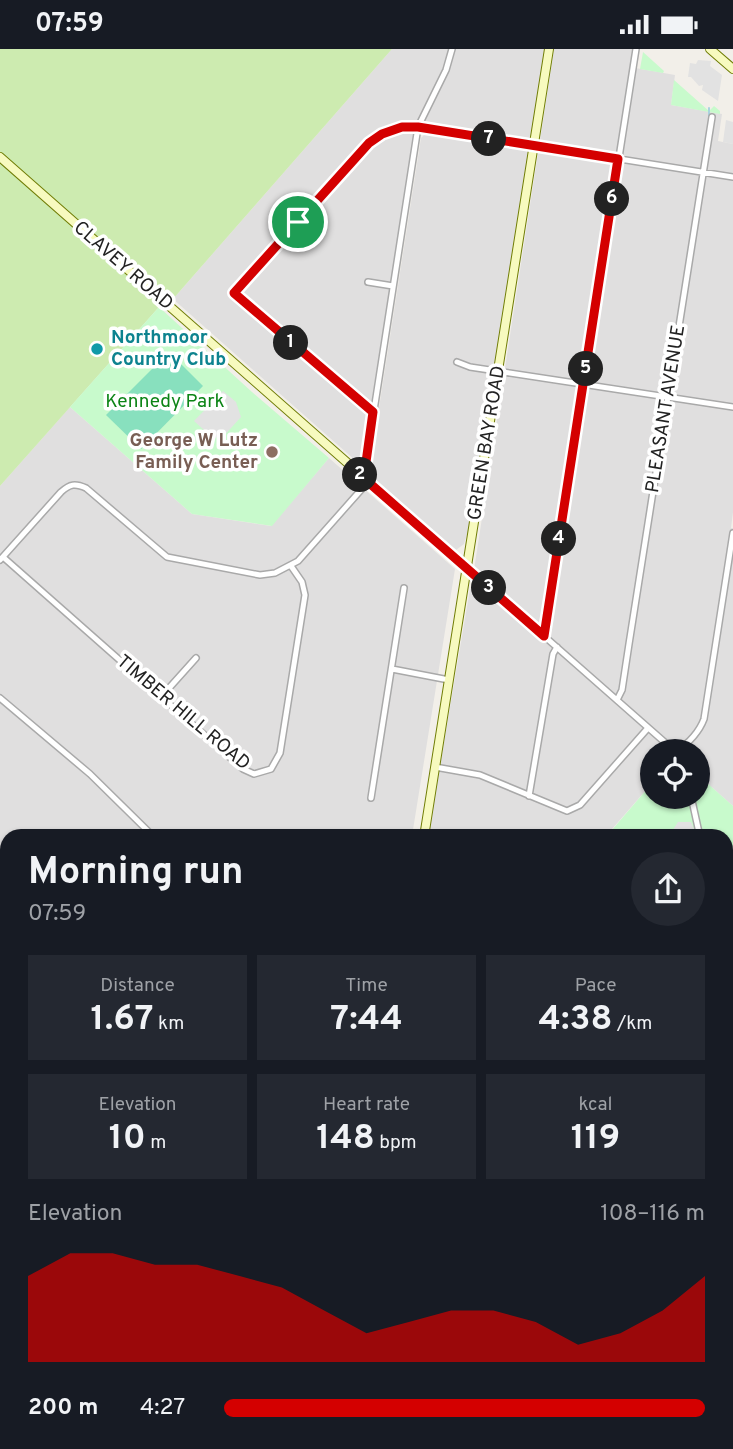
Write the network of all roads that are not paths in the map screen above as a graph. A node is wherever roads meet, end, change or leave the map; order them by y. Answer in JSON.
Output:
{"nodes":[{"id":1,"x":452,"y":49,"type":"edge"},
{"id":2,"x":549,"y":49,"type":"edge"},
{"id":3,"x":636,"y":49,"type":"edge"},
{"id":4,"x":710,"y":49,"type":"edge"},
{"id":5,"x":721,"y":53,"type":"edge"},
{"id":6,"x":733,"y":69,"type":"edge"},
{"id":7,"x":712,"y":117,"type":"dead end"},
{"id":8,"x":418,"y":127,"type":"junction"},
{"id":9,"x":534,"y":145,"type":"junction"},
{"id":10,"x":0,"y":157,"type":"edge"},
{"id":11,"x":618,"y":159,"type":"junction"},
{"id":12,"x":703,"y":173,"type":"junction"},
{"id":13,"x":733,"y":177,"type":"edge"},
{"id":14,"x":368,"y":282,"type":"dead end"},
{"id":15,"x":393,"y":286,"type":"junction"},
{"id":16,"x":457,"y":362,"type":"dead end"},
{"id":17,"x":499,"y":370,"type":"junction"},
{"id":18,"x":583,"y":383,"type":"junction"},
{"id":19,"x":668,"y":397,"type":"junction"},
{"id":20,"x":733,"y":407,"type":"edge"},
{"id":21,"x":373,"y":412,"type":"junction"},
{"id":22,"x":359,"y":474,"type":"junction"},
{"id":23,"x":368,"y":482,"type":"junction"},
{"id":24,"x":733,"y":533,"type":"edge"},
{"id":25,"x":1,"y":559,"type":"edge"},
{"id":26,"x":291,"y":566,"type":"junction"},
{"id":27,"x":468,"y":569,"type":"junction"},
{"id":28,"x":404,"y":587,"type":"dead end"},
{"id":29,"x":544,"y":636,"type":"junction"},
{"id":30,"x":557,"y":647,"type":"junction"},
{"id":31,"x":196,"y":658,"type":"dead end"},
{"id":32,"x":393,"y":669,"type":"junction"},
{"id":33,"x":449,"y":680,"type":"junction"},
{"id":34,"x":162,"y":697,"type":"junction"},
{"id":35,"x":0,"y":698,"type":"edge"},
{"id":36,"x":617,"y":700,"type":"junction"},
{"id":37,"x":649,"y":728,"type":"junction"},
{"id":38,"x":661,"y":739,"type":"edge"},
{"id":39,"x":690,"y":739,"type":"edge"},
{"id":40,"x":435,"y":767,"type":"junction"},
{"id":41,"x":529,"y":796,"type":"junction"},
{"id":42,"x":371,"y":798,"type":"dead end"},
{"id":43,"x":694,"y":809,"type":"edge"},
{"id":44,"x":147,"y":829,"type":"edge"},
{"id":45,"x":425,"y":829,"type":"edge"},
{"id":46,"x":698,"y":829,"type":"edge"}],
"edges":[{"from":1,"to":8,"type":"street"},
{"from":2,"to":9,"type":"main road","name":"GREEN BAY ROAD"},
{"from":3,"to":11,"type":"street"},
{"from":4,"to":5,"type":"main road"},
{"from":5,"to":6,"type":"main road"},
{"from":7,"to":12,"type":"street","name":"PLEASANT AVENUE"},
{"from":8,"to":9,"type":"street"},
{"from":8,"to":15,"type":"street"},
{"from":8,"to":21,"type":"street"},
{"from":9,"to":11,"type":"street"},
{"from":9,"to":17,"type":"main road","name":"GREEN BAY ROAD"},
{"from":10,"to":22,"type":"main road","name":"CLAVEY ROAD"},
{"from":11,"to":12,"type":"street"},
{"from":11,"to":18,"type":"street"},
{"from":12,"to":13,"type":"street"},
{"from":12,"to":19,"type":"street","name":"PLEASANT AVENUE"},
{"from":14,"to":15,"type":"street"},
{"from":15,"to":21,"type":"street"},
{"from":16,"to":17,"type":"street"},
{"from":17,"to":18,"type":"street"},
{"from":17,"to":27,"type":"main road","name":"GREEN BAY ROAD"},
{"from":18,"to":19,"type":"street"},
{"from":18,"to":29,"type":"street"},
{"from":19,"to":20,"type":"street"},
{"from":19,"to":36,"type":"street","name":"PLEASANT AVENUE"},
{"from":21,"to":22,"type":"street"},
{"from":22,"to":23,"type":"main road","name":"CLAVEY ROAD"},
{"from":23,"to":26,"type":"street"},
{"from":23,"to":27,"type":"main road","name":"CLAVEY ROAD"},
{"from":24,"to":39,"type":"street"},
{"from":25,"to":26,"type":"street"},
{"from":25,"to":34,"type":"street","name":"TIMBER HILL ROAD"},
{"from":26,"to":34,"type":"street","name":"TIMBER HILL ROAD"},
{"from":27,"to":29,"type":"street"},
{"from":27,"to":33,"type":"main road","name":"GREEN BAY ROAD"},
{"from":28,"to":32,"type":"street"},
{"from":29,"to":30,"type":"street"},
{"from":30,"to":36,"type":"street"},
{"from":30,"to":41,"type":"street"},
{"from":31,"to":34,"type":"street"},
{"from":32,"to":33,"type":"street"},
{"from":32,"to":42,"type":"street"},
{"from":33,"to":40,"type":"main road","name":"GREEN BAY ROAD"},
{"from":35,"to":44,"type":"street"},
{"from":36,"to":37,"type":"street"},
{"from":37,"to":38,"type":"street"},
{"from":37,"to":41,"type":"street"},
{"from":40,"to":41,"type":"street"},
{"from":40,"to":45,"type":"main road","name":"GREEN BAY ROAD"},
{"from":43,"to":46,"type":"street"}]}
